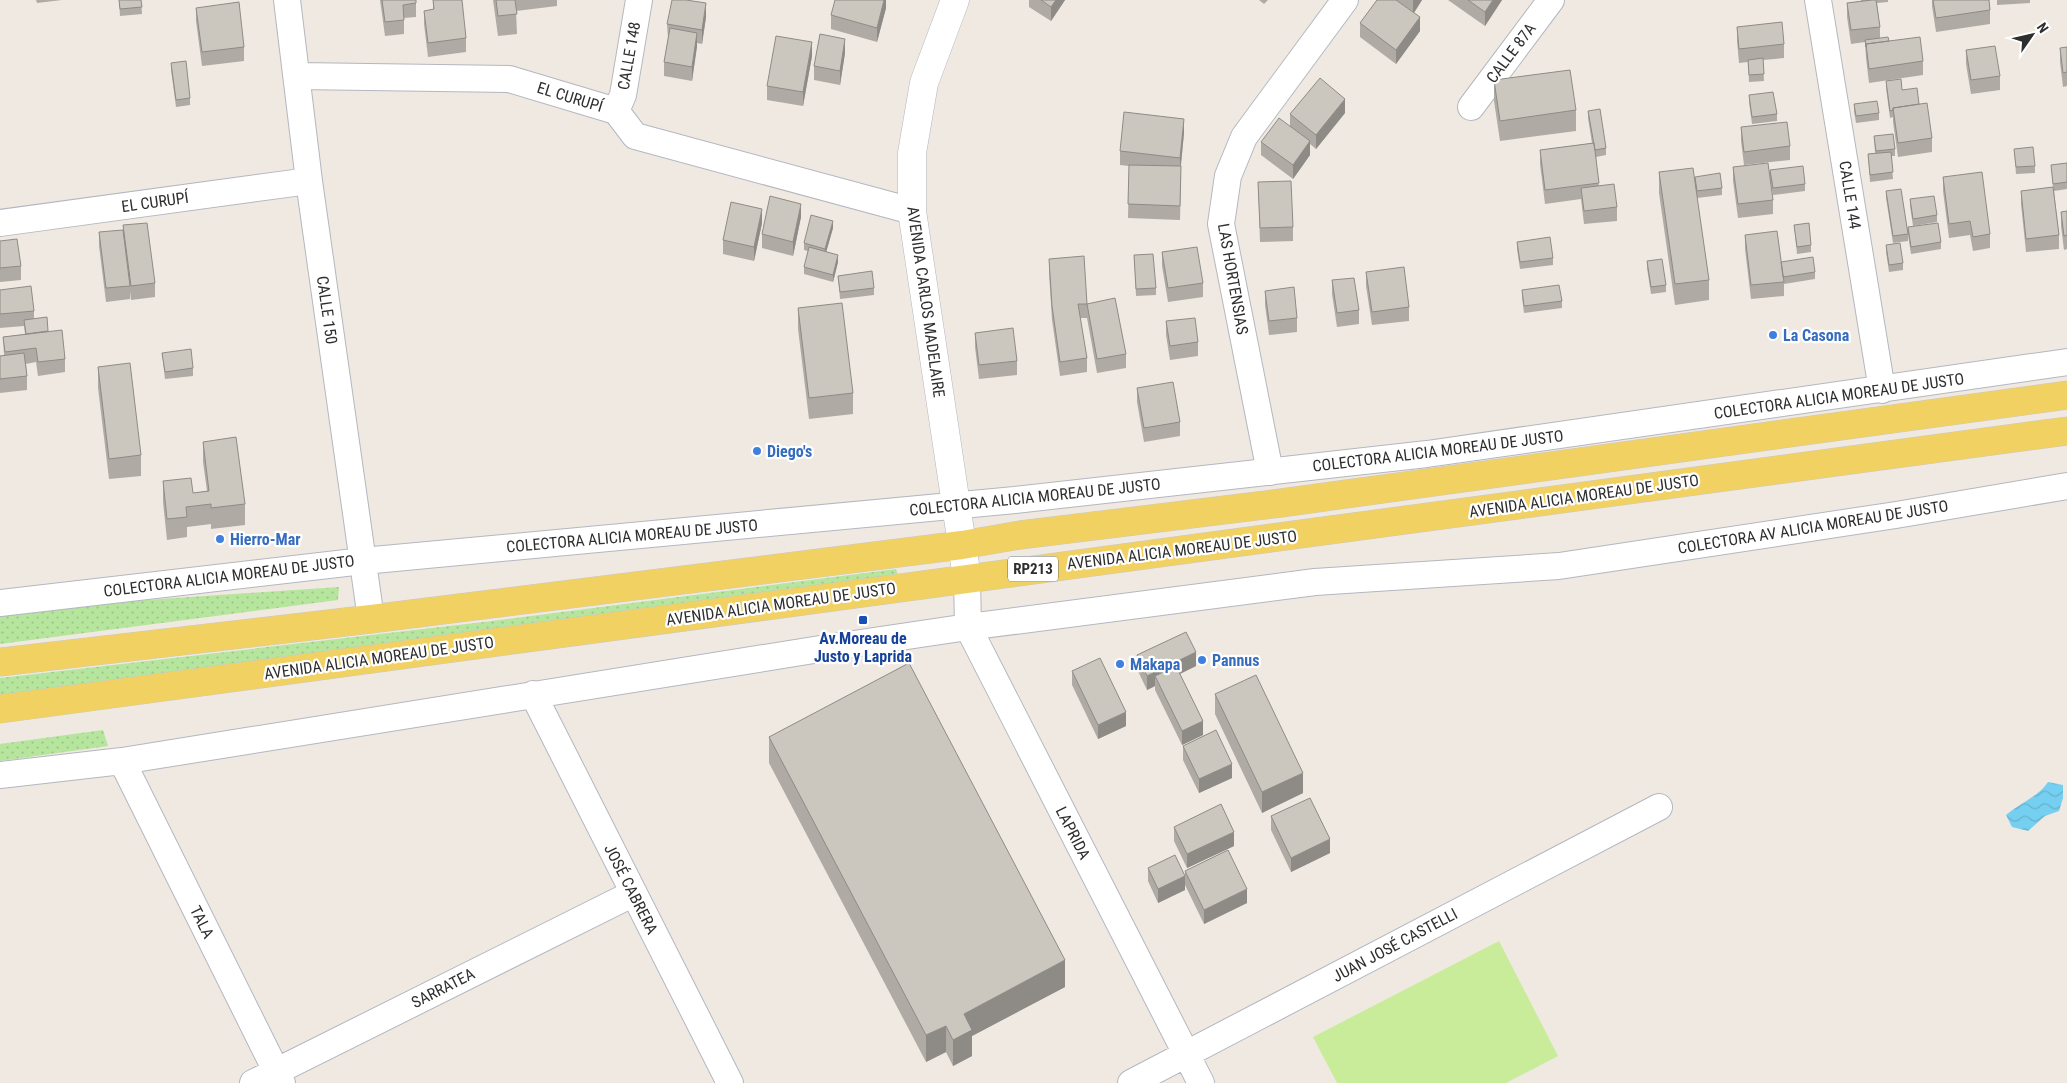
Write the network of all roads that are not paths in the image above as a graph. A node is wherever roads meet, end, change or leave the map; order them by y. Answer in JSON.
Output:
{"nodes":[{"id":1,"x":287,"y":0,"type":"edge"},
{"id":2,"x":639,"y":0,"type":"edge"},
{"id":3,"x":955,"y":0,"type":"edge"},
{"id":4,"x":1345,"y":0,"type":"edge"},
{"id":5,"x":1551,"y":0,"type":"edge"},
{"id":6,"x":1818,"y":0,"type":"edge"},
{"id":7,"x":298,"y":76,"type":"junction"},
{"id":8,"x":1471,"y":107,"type":"dead end"},
{"id":9,"x":616,"y":111,"type":"junction"},
{"id":10,"x":309,"y":181,"type":"junction"},
{"id":11,"x":912,"y":211,"type":"junction"},
{"id":12,"x":0,"y":223,"type":"edge"},
{"id":13,"x":2067,"y":362,"type":"edge"},
{"id":14,"x":1882,"y":390,"type":"junction"},
{"id":15,"x":2067,"y":395,"type":"edge"},
{"id":16,"x":2067,"y":431,"type":"edge"},
{"id":17,"x":1270,"y":472,"type":"junction"},
{"id":18,"x":2067,"y":486,"type":"edge"},
{"id":19,"x":956,"y":505,"type":"junction"},
{"id":20,"x":962,"y":545,"type":"junction"},
{"id":21,"x":363,"y":561,"type":"junction"},
{"id":22,"x":967,"y":578,"type":"junction"},
{"id":23,"x":0,"y":603,"type":"edge"},
{"id":24,"x":371,"y":619,"type":"junction"},
{"id":25,"x":968,"y":627,"type":"junction"},
{"id":26,"x":0,"y":662,"type":"edge"},
{"id":27,"x":533,"y":694,"type":"junction"},
{"id":28,"x":0,"y":709,"type":"edge"},
{"id":29,"x":122,"y":761,"type":"junction"},
{"id":30,"x":0,"y":775,"type":"edge"},
{"id":31,"x":1659,"y":807,"type":"dead end"},
{"id":32,"x":634,"y":893,"type":"junction"},
{"id":33,"x":1186,"y":1054,"type":"junction"},
{"id":34,"x":279,"y":1077,"type":"edge"},
{"id":35,"x":252,"y":1083,"type":"edge"},
{"id":36,"x":730,"y":1083,"type":"edge"},
{"id":37,"x":1131,"y":1083,"type":"edge"},
{"id":38,"x":1201,"y":1083,"type":"edge"}],
"edges":[{"from":1,"to":7,"type":"street","name":"CALLE 150"},
{"from":2,"to":9,"type":"street","name":"CALLE 148"},
{"from":3,"to":11,"type":"main road","name":"AVENIDA CARLOS MADELAIRE"},
{"from":4,"to":17,"type":"street","name":"LAS HORTENSIAS"},
{"from":5,"to":8,"type":"street","name":"CALLE 87A"},
{"from":6,"to":14,"type":"street","name":"CALLE 144"},
{"from":7,"to":9,"type":"street","name":"EL CURUPÍ"},
{"from":7,"to":10,"type":"street","name":"CALLE 150"},
{"from":9,"to":11,"type":"street","name":"EL CURUPÍ"},
{"from":10,"to":12,"type":"street","name":"EL CURUPÍ"},
{"from":10,"to":21,"type":"street","name":"CALLE 150"},
{"from":11,"to":19,"type":"main road","name":"AVENIDA CARLOS MADELAIRE"},
{"from":13,"to":14,"type":"street","name":"COLECTORA ALICIA MOREAU DE JUSTO"},
{"from":14,"to":17,"type":"street","name":"COLECTORA ALICIA MOREAU DE JUSTO"},
{"from":15,"to":20,"type":"main road","number":"RP213"},
{"from":16,"to":22,"type":"main road","name":"AVENIDA ALICIA MOREAU DE JUSTO","number":"RP213"},
{"from":17,"to":19,"type":"street","name":"COLECTORA ALICIA MOREAU DE JUSTO"},
{"from":18,"to":25,"type":"street","name":"COLECTORA AV ALICIA MOREAU DE JUSTO"},
{"from":19,"to":20,"type":"main road","name":"AVENIDA CARLOS MADELAIRE"},
{"from":19,"to":21,"type":"street","name":"COLECTORA ALICIA MOREAU DE JUSTO"},
{"from":20,"to":22,"type":"main road","name":"AVENIDA CARLOS MADELAIRE"},
{"from":20,"to":24,"type":"main road","number":"RP213"},
{"from":21,"to":23,"type":"street","name":"COLECTORA ALICIA MOREAU DE JUSTO"},
{"from":21,"to":24,"type":"street","name":"CALLE 150"},
{"from":22,"to":25,"type":"street","name":"LAPRIDA"},
{"from":22,"to":28,"type":"main road","name":"AVENIDA ALICIA MOREAU DE JUSTO","number":"RP213"},
{"from":24,"to":26,"type":"main road","number":"RP213"},
{"from":25,"to":27,"type":"street"},
{"from":25,"to":33,"type":"street","name":"LAPRIDA"},
{"from":27,"to":29,"type":"street"},
{"from":27,"to":32,"type":"street","name":"JOSÉ CABRERA"},
{"from":29,"to":30,"type":"street"},
{"from":29,"to":34,"type":"street","name":"TALA"},
{"from":31,"to":33,"type":"street","name":"JUAN JOSÉ CASTELLI"},
{"from":32,"to":34,"type":"street","name":"SARRATEA"},
{"from":32,"to":36,"type":"street","name":"JOSÉ CABRERA"},
{"from":33,"to":37,"type":"street","name":"JUAN JOSÉ CASTELLI"},
{"from":33,"to":38,"type":"street","name":"LAPRIDA"},
{"from":34,"to":35,"type":"street","name":"SARRATEA"}]}
